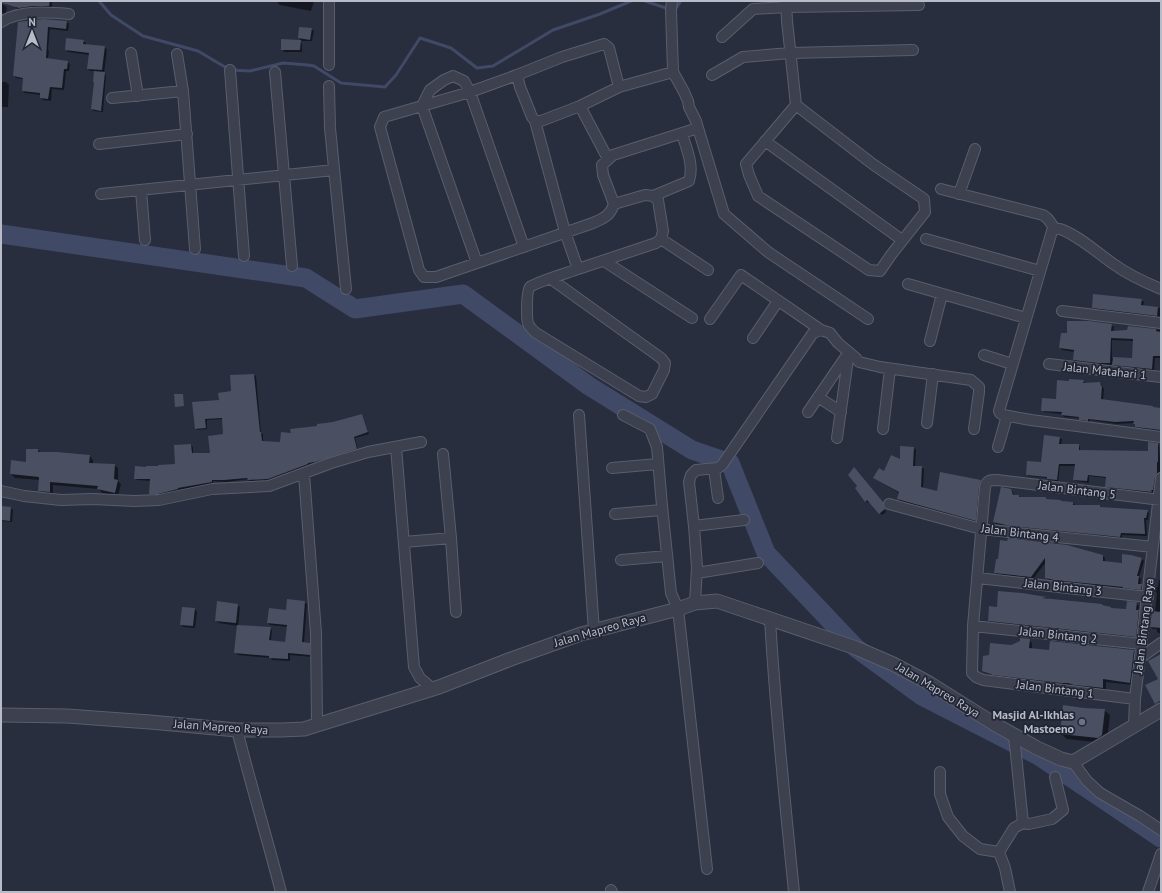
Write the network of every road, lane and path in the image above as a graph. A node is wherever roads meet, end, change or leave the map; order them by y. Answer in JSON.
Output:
{"nodes":[{"id":1,"x":329,"y":1,"type":"edge"},
{"id":2,"x":672,"y":1,"type":"edge"},
{"id":3,"x":787,"y":4,"type":"edge"},
{"id":4,"x":919,"y":5,"type":"dead end"},
{"id":5,"x":69,"y":14,"type":"dead end"},
{"id":6,"x":1,"y":22,"type":"edge"},
{"id":7,"x":722,"y":37,"type":"dead end"},
{"id":8,"x":913,"y":50,"type":"dead end"},
{"id":9,"x":131,"y":53,"type":"dead end"},
{"id":10,"x":790,"y":53,"type":"junction"},
{"id":11,"x":177,"y":54,"type":"dead end"},
{"id":12,"x":329,"y":65,"type":"dead end"},
{"id":13,"x":230,"y":70,"type":"dead end"},
{"id":14,"x":275,"y":72,"type":"dead end"},
{"id":15,"x":673,"y":72,"type":"junction"},
{"id":16,"x":517,"y":75,"type":"junction"},
{"id":17,"x":712,"y":75,"type":"dead end"},
{"id":18,"x":329,"y":86,"type":"dead end"},
{"id":19,"x":619,"y":87,"type":"junction"},
{"id":20,"x":183,"y":91,"type":"junction"},
{"id":21,"x":470,"y":92,"type":"junction"},
{"id":22,"x":138,"y":96,"type":"junction"},
{"id":23,"x":112,"y":98,"type":"dead end"},
{"id":24,"x":796,"y":105,"type":"junction"},
{"id":25,"x":422,"y":106,"type":"junction"},
{"id":26,"x":580,"y":106,"type":"junction"},
{"id":27,"x":535,"y":121,"type":"junction"},
{"id":28,"x":698,"y":128,"type":"junction"},
{"id":29,"x":187,"y":134,"type":"junction"},
{"id":30,"x":682,"y":134,"type":"junction"},
{"id":31,"x":766,"y":141,"type":"junction"},
{"id":32,"x":99,"y":144,"type":"dead end"},
{"id":33,"x":975,"y":149,"type":"dead end"},
{"id":34,"x":608,"y":159,"type":"junction"},
{"id":35,"x":334,"y":170,"type":"junction"},
{"id":36,"x":284,"y":175,"type":"junction"},
{"id":37,"x":237,"y":180,"type":"junction"},
{"id":38,"x":190,"y":185,"type":"junction"},
{"id":39,"x":941,"y":189,"type":"dead end"},
{"id":40,"x":142,"y":190,"type":"junction"},
{"id":41,"x":101,"y":194,"type":"dead end"},
{"id":42,"x":958,"y":194,"type":"junction"},
{"id":43,"x":653,"y":196,"type":"junction"},
{"id":44,"x":614,"y":204,"type":"junction"},
{"id":45,"x":1055,"y":229,"type":"junction"},
{"id":46,"x":565,"y":232,"type":"junction"},
{"id":47,"x":926,"y":238,"type":"dead end"},
{"id":48,"x":661,"y":239,"type":"junction"},
{"id":49,"x":145,"y":240,"type":"dead end"},
{"id":50,"x":902,"y":240,"type":"junction"},
{"id":51,"x":524,"y":247,"type":"junction"},
{"id":52,"x":195,"y":249,"type":"dead end"},
{"id":53,"x":244,"y":256,"type":"dead end"},
{"id":54,"x":604,"y":261,"type":"junction"},
{"id":55,"x":477,"y":263,"type":"junction"},
{"id":56,"x":292,"y":266,"type":"dead end"},
{"id":57,"x":578,"y":269,"type":"junction"},
{"id":58,"x":708,"y":270,"type":"dead end"},
{"id":59,"x":1040,"y":271,"type":"junction"},
{"id":60,"x":551,"y":278,"type":"junction"},
{"id":61,"x":908,"y":284,"type":"dead end"},
{"id":62,"x":346,"y":289,"type":"dead end"},
{"id":63,"x":1161,"y":289,"type":"edge"},
{"id":64,"x":942,"y":294,"type":"junction"},
{"id":65,"x":778,"y":301,"type":"junction"},
{"id":66,"x":1062,"y":311,"type":"dead end"},
{"id":67,"x":692,"y":318,"type":"dead end"},
{"id":68,"x":1026,"y":318,"type":"junction"},
{"id":69,"x":710,"y":319,"type":"dead end"},
{"id":70,"x":868,"y":319,"type":"dead end"},
{"id":71,"x":1161,"y":323,"type":"edge"},
{"id":72,"x":821,"y":330,"type":"junction"},
{"id":73,"x":753,"y":338,"type":"dead end"},
{"id":74,"x":930,"y":341,"type":"dead end"},
{"id":75,"x":849,"y":352,"type":"junction"},
{"id":76,"x":984,"y":355,"type":"dead end"},
{"id":77,"x":1012,"y":364,"type":"junction"},
{"id":78,"x":1049,"y":364,"type":"dead end"},
{"id":79,"x":890,"y":368,"type":"junction"},
{"id":80,"x":933,"y":374,"type":"junction"},
{"id":81,"x":1161,"y":377,"type":"edge"},
{"id":82,"x":818,"y":398,"type":"junction"},
{"id":83,"x":808,"y":412,"type":"dead end"},
{"id":84,"x":841,"y":412,"type":"junction"},
{"id":85,"x":579,"y":415,"type":"dead end"},
{"id":86,"x":623,"y":415,"type":"dead end"},
{"id":87,"x":1007,"y":416,"type":"junction"},
{"id":88,"x":927,"y":423,"type":"dead end"},
{"id":89,"x":883,"y":429,"type":"dead end"},
{"id":90,"x":974,"y":429,"type":"dead end"},
{"id":91,"x":1161,"y":437,"type":"edge"},
{"id":92,"x":837,"y":438,"type":"dead end"},
{"id":93,"x":421,"y":442,"type":"dead end"},
{"id":94,"x":396,"y":447,"type":"junction"},
{"id":95,"x":998,"y":447,"type":"dead end"},
{"id":96,"x":443,"y":454,"type":"dead end"},
{"id":97,"x":658,"y":464,"type":"junction"},
{"id":98,"x":612,"y":468,"type":"dead end"},
{"id":99,"x":714,"y":469,"type":"junction"},
{"id":100,"x":304,"y":474,"type":"junction"},
{"id":101,"x":1161,"y":478,"type":"edge"},
{"id":102,"x":1,"y":491,"type":"edge"},
{"id":103,"x":718,"y":498,"type":"dead end"},
{"id":104,"x":1160,"y":500,"type":"edge"},
{"id":105,"x":889,"y":504,"type":"dead end"},
{"id":106,"x":662,"y":510,"type":"junction"},
{"id":107,"x":615,"y":514,"type":"dead end"},
{"id":108,"x":744,"y":520,"type":"dead end"},
{"id":109,"x":694,"y":526,"type":"junction"},
{"id":110,"x":981,"y":529,"type":"junction"},
{"id":111,"x":451,"y":538,"type":"junction"},
{"id":112,"x":404,"y":542,"type":"junction"},
{"id":113,"x":1153,"y":547,"type":"junction"},
{"id":114,"x":667,"y":556,"type":"junction"},
{"id":115,"x":621,"y":560,"type":"dead end"},
{"id":116,"x":758,"y":563,"type":"dead end"},
{"id":117,"x":697,"y":573,"type":"junction"},
{"id":118,"x":978,"y":578,"type":"junction"},
{"id":119,"x":1148,"y":597,"type":"junction"},
{"id":120,"x":695,"y":603,"type":"junction"},
{"id":121,"x":678,"y":609,"type":"junction"},
{"id":122,"x":456,"y":612,"type":"dead end"},
{"id":123,"x":770,"y":618,"type":"junction"},
{"id":124,"x":973,"y":626,"type":"junction"},
{"id":125,"x":594,"y":631,"type":"junction"},
{"id":126,"x":1161,"y":643,"type":"edge"},
{"id":127,"x":1142,"y":644,"type":"junction"},
{"id":128,"x":1140,"y":658,"type":"junction"},
{"id":129,"x":433,"y":689,"type":"junction"},
{"id":130,"x":1135,"y":698,"type":"junction"},
{"id":131,"x":1161,"y":710,"type":"edge"},
{"id":132,"x":1,"y":715,"type":"edge"},
{"id":133,"x":317,"y":724,"type":"junction"},
{"id":134,"x":1134,"y":726,"type":"junction"},
{"id":135,"x":237,"y":730,"type":"junction"},
{"id":136,"x":1014,"y":735,"type":"junction"},
{"id":137,"x":1073,"y":762,"type":"junction"},
{"id":138,"x":940,"y":772,"type":"dead end"},
{"id":139,"x":1055,"y":777,"type":"dead end"},
{"id":140,"x":1023,"y":823,"type":"junction"},
{"id":141,"x":1161,"y":830,"type":"edge"},
{"id":142,"x":999,"y":852,"type":"junction"},
{"id":143,"x":1161,"y":854,"type":"edge"},
{"id":144,"x":707,"y":869,"type":"dead end"},
{"id":145,"x":281,"y":892,"type":"edge"},
{"id":146,"x":794,"y":892,"type":"edge"},
{"id":147,"x":1010,"y":892,"type":"edge"},
{"id":148,"x":1148,"y":892,"type":"edge"}],
"edges":[{"from":1,"to":12,"type":"street"},
{"from":2,"to":15,"type":"street"},
{"from":3,"to":4,"type":"street"},
{"from":3,"to":7,"type":"street"},
{"from":3,"to":10,"type":"street"},
{"from":5,"to":6,"type":"street"},
{"from":8,"to":10,"type":"street"},
{"from":9,"to":22,"type":"street"},
{"from":10,"to":17,"type":"street"},
{"from":10,"to":24,"type":"street"},
{"from":11,"to":20,"type":"street"},
{"from":13,"to":37,"type":"street"},
{"from":14,"to":36,"type":"street"},
{"from":15,"to":19,"type":"street"},
{"from":15,"to":28,"type":"street"},
{"from":16,"to":19,"type":"street"},
{"from":16,"to":21,"type":"street"},
{"from":16,"to":27,"type":"street"},
{"from":18,"to":35,"type":"street"},
{"from":19,"to":26,"type":"street"},
{"from":20,"to":22,"type":"street"},
{"from":20,"to":29,"type":"street"},
{"from":21,"to":25,"type":"street"},
{"from":21,"to":25,"type":"street"},
{"from":21,"to":51,"type":"street"},
{"from":22,"to":23,"type":"street"},
{"from":24,"to":31,"type":"street"},
{"from":24,"to":50,"type":"street"},
{"from":25,"to":55,"type":"street"},
{"from":25,"to":55,"type":"street"},
{"from":26,"to":27,"type":"street"},
{"from":26,"to":34,"type":"street"},
{"from":27,"to":46,"type":"street"},
{"from":28,"to":30,"type":"street"},
{"from":28,"to":70,"type":"street"},
{"from":29,"to":32,"type":"street"},
{"from":29,"to":38,"type":"street"},
{"from":30,"to":34,"type":"street"},
{"from":30,"to":43,"type":"street"},
{"from":31,"to":50,"type":"street"},
{"from":31,"to":50,"type":"street"},
{"from":33,"to":42,"type":"street"},
{"from":34,"to":44,"type":"street"},
{"from":35,"to":36,"type":"street"},
{"from":35,"to":62,"type":"street"},
{"from":36,"to":37,"type":"street"},
{"from":36,"to":56,"type":"street"},
{"from":37,"to":38,"type":"street"},
{"from":37,"to":53,"type":"street"},
{"from":38,"to":40,"type":"street"},
{"from":38,"to":52,"type":"street"},
{"from":39,"to":42,"type":"street"},
{"from":40,"to":41,"type":"street"},
{"from":40,"to":49,"type":"street"},
{"from":42,"to":45,"type":"street"},
{"from":43,"to":44,"type":"street"},
{"from":43,"to":48,"type":"street"},
{"from":44,"to":46,"type":"street"},
{"from":45,"to":59,"type":"street"},
{"from":45,"to":63,"type":"street"},
{"from":46,"to":51,"type":"street"},
{"from":46,"to":57,"type":"street"},
{"from":47,"to":59,"type":"street"},
{"from":48,"to":54,"type":"street"},
{"from":48,"to":58,"type":"street"},
{"from":51,"to":55,"type":"street"},
{"from":54,"to":57,"type":"street"},
{"from":54,"to":67,"type":"street"},
{"from":57,"to":60,"type":"street"},
{"from":59,"to":68,"type":"street"},
{"from":60,"to":60,"type":"street"},
{"from":61,"to":64,"type":"street"},
{"from":64,"to":68,"type":"street"},
{"from":64,"to":74,"type":"street"},
{"from":65,"to":69,"type":"street"},
{"from":65,"to":72,"type":"street"},
{"from":65,"to":73,"type":"street"},
{"from":66,"to":71,"type":"street"},
{"from":68,"to":77,"type":"street"},
{"from":72,"to":75,"type":"street"},
{"from":72,"to":99,"type":"street"},
{"from":75,"to":79,"type":"street"},
{"from":75,"to":82,"type":"street"},
{"from":75,"to":84,"type":"street"},
{"from":76,"to":77,"type":"street"},
{"from":77,"to":87,"type":"street"},
{"from":78,"to":81,"type":"street","name":"Jalan Matahari 1"},
{"from":79,"to":80,"type":"street"},
{"from":79,"to":89,"type":"street"},
{"from":80,"to":88,"type":"street"},
{"from":80,"to":90,"type":"street"},
{"from":82,"to":83,"type":"street"},
{"from":82,"to":84,"type":"street"},
{"from":84,"to":92,"type":"street"},
{"from":85,"to":125,"type":"street"},
{"from":86,"to":97,"type":"street"},
{"from":87,"to":91,"type":"street"},
{"from":87,"to":95,"type":"street"},
{"from":93,"to":94,"type":"street"},
{"from":94,"to":100,"type":"street"},
{"from":94,"to":112,"type":"street"},
{"from":96,"to":111,"type":"street"},
{"from":97,"to":98,"type":"street"},
{"from":97,"to":106,"type":"street"},
{"from":99,"to":103,"type":"street"},
{"from":99,"to":109,"type":"street"},
{"from":100,"to":102,"type":"street"},
{"from":100,"to":133,"type":"street"},
{"from":101,"to":104,"type":"street","name":"Jalan Bintang Raya"},
{"from":104,"to":110,"type":"street","name":"Jalan Bintang 5"},
{"from":104,"to":113,"type":"street","name":"Jalan Bintang Raya"},
{"from":105,"to":110,"type":"street","name":"Jalan Bintang 4"},
{"from":106,"to":107,"type":"street"},
{"from":106,"to":114,"type":"street"},
{"from":108,"to":109,"type":"street"},
{"from":109,"to":117,"type":"street"},
{"from":110,"to":113,"type":"street","name":"Jalan Bintang 4"},
{"from":110,"to":118,"type":"street"},
{"from":111,"to":112,"type":"street"},
{"from":111,"to":122,"type":"street"},
{"from":112,"to":129,"type":"street"},
{"from":113,"to":119,"type":"street","name":"Jalan Bintang Raya"},
{"from":114,"to":115,"type":"street"},
{"from":114,"to":121,"type":"street"},
{"from":116,"to":117,"type":"street"},
{"from":117,"to":120,"type":"street"},
{"from":118,"to":119,"type":"street","name":"Jalan Bintang 3"},
{"from":118,"to":124,"type":"street"},
{"from":119,"to":127,"type":"street","name":"Jalan Bintang Raya"},
{"from":120,"to":121,"type":"street","name":"Jalan Mapreo Raya"},
{"from":120,"to":123,"type":"street","name":"Jalan Mapreo Raya"},
{"from":121,"to":125,"type":"street","name":"Jalan Mapreo Raya"},
{"from":121,"to":144,"type":"street"},
{"from":123,"to":136,"type":"street","name":"Jalan Mapreo Raya"},
{"from":123,"to":146,"type":"street"},
{"from":124,"to":127,"type":"street","name":"Jalan Bintang 2"},
{"from":124,"to":130,"type":"street","name":"Jalan Bintang 1"},
{"from":125,"to":129,"type":"street","name":"Jalan Mapreo Raya"},
{"from":126,"to":128,"type":"street"},
{"from":127,"to":128,"type":"street","name":"Jalan Bintang Raya"},
{"from":128,"to":130,"type":"street","name":"Jalan Bintang Raya"},
{"from":129,"to":133,"type":"street","name":"Jalan Mapreo Raya"},
{"from":130,"to":134,"type":"street","name":"Jalan Bintang Raya"},
{"from":131,"to":134,"type":"street"},
{"from":132,"to":135,"type":"street","name":"Jalan Mapreo Raya"},
{"from":133,"to":135,"type":"street","name":"Jalan Mapreo Raya"},
{"from":134,"to":137,"type":"street"},
{"from":135,"to":145,"type":"street"},
{"from":136,"to":137,"type":"street","name":"Jalan Mapreo Raya"},
{"from":136,"to":140,"type":"street"},
{"from":137,"to":141,"type":"street"},
{"from":138,"to":142,"type":"street"},
{"from":139,"to":140,"type":"street"},
{"from":140,"to":142,"type":"street"},
{"from":142,"to":147,"type":"street"},
{"from":143,"to":148,"type":"street"}]}
